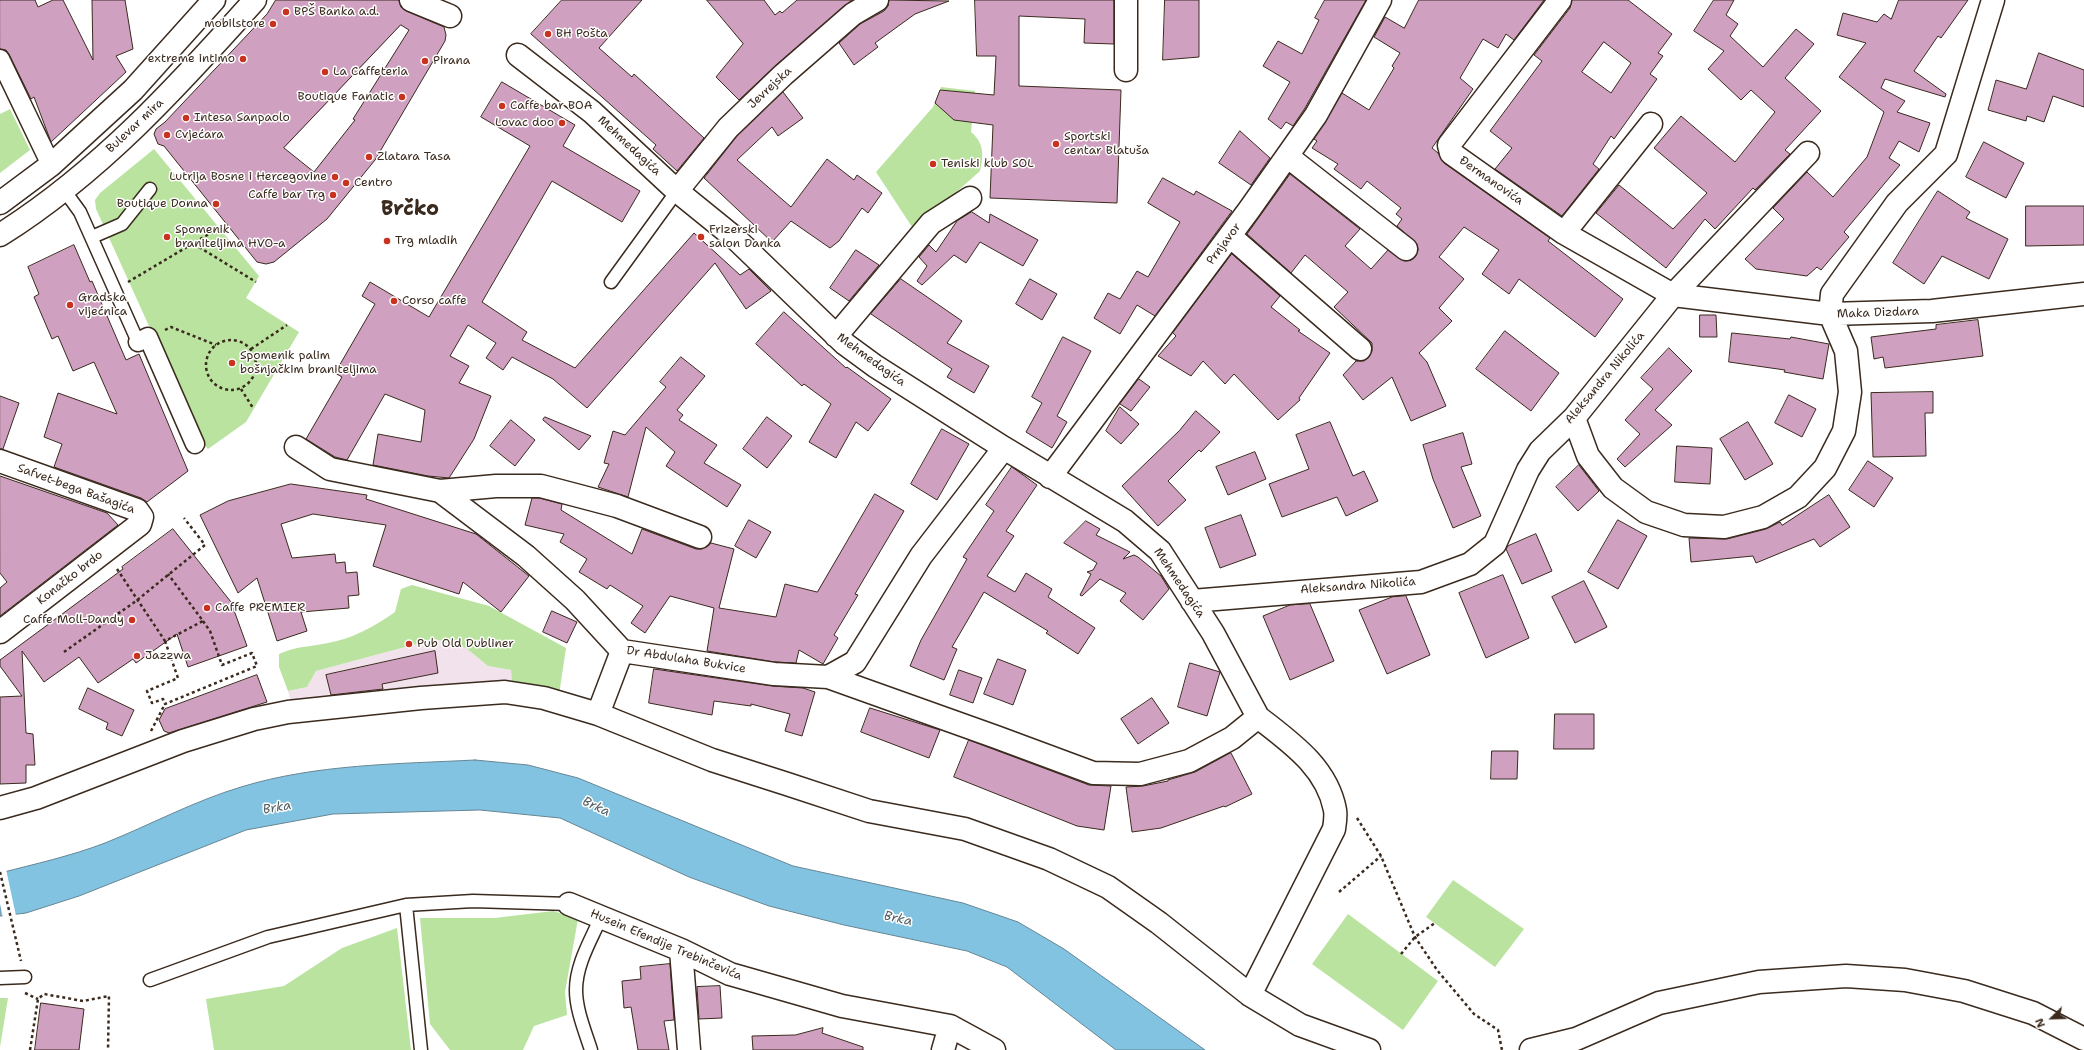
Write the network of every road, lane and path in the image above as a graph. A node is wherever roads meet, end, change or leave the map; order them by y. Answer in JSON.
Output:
{"nodes":[{"id":1,"x":214,"y":0,"type":"edge"},
{"id":2,"x":255,"y":0,"type":"edge"},
{"id":3,"x":411,"y":0,"type":"edge"},
{"id":4,"x":877,"y":0,"type":"edge"},
{"id":5,"x":1126,"y":0,"type":"edge"},
{"id":6,"x":1380,"y":0,"type":"edge"},
{"id":7,"x":1560,"y":0,"type":"edge"},
{"id":8,"x":1993,"y":0,"type":"edge"},
{"id":9,"x":450,"y":16,"type":"dead end"},
{"id":10,"x":518,"y":55,"type":"dead end"},
{"id":11,"x":0,"y":59,"type":"edge"},
{"id":12,"x":1126,"y":70,"type":"dead end"},
{"id":13,"x":1651,"y":124,"type":"dead end"},
{"id":14,"x":1808,"y":153,"type":"dead end"},
{"id":15,"x":1287,"y":156,"type":"junction"},
{"id":16,"x":51,"y":165,"type":"junction"},
{"id":17,"x":150,"y":189,"type":"dead end"},
{"id":18,"x":64,"y":190,"type":"junction"},
{"id":19,"x":678,"y":191,"type":"junction"},
{"id":20,"x":970,"y":198,"type":"dead end"},
{"id":21,"x":0,"y":203,"type":"edge"},
{"id":22,"x":219,"y":228,"type":"dead end"},
{"id":23,"x":1564,"y":233,"type":"junction"},
{"id":24,"x":0,"y":235,"type":"edge"},
{"id":25,"x":1230,"y":236,"type":"junction"},
{"id":26,"x":92,"y":237,"type":"junction"},
{"id":27,"x":194,"y":244,"type":"junction"},
{"id":28,"x":1406,"y":249,"type":"dead end"},
{"id":29,"x":128,"y":282,"type":"dead end"},
{"id":30,"x":256,"y":282,"type":"dead end"},
{"id":31,"x":611,"y":282,"type":"dead end"},
{"id":32,"x":2084,"y":294,"type":"edge"},
{"id":33,"x":1673,"y":296,"type":"junction"},
{"id":34,"x":1830,"y":314,"type":"junction"},
{"id":35,"x":287,"y":325,"type":"dead end"},
{"id":36,"x":159,"y":333,"type":"dead end"},
{"id":37,"x":836,"y":336,"type":"junction"},
{"id":38,"x":138,"y":342,"type":"joint"},
{"id":39,"x":216,"y":345,"type":"junction"},
{"id":40,"x":1360,"y":348,"type":"dead end"},
{"id":41,"x":251,"y":350,"type":"junction"},
{"id":42,"x":241,"y":389,"type":"junction"},
{"id":43,"x":253,"y":408,"type":"dead end"},
{"id":44,"x":1574,"y":418,"type":"junction"},
{"id":45,"x":195,"y":444,"type":"dead end"},
{"id":46,"x":296,"y":447,"type":"dead end"},
{"id":47,"x":1004,"y":448,"type":"junction"},
{"id":48,"x":0,"y":461,"type":"edge"},
{"id":49,"x":1050,"y":477,"type":"junction"},
{"id":50,"x":440,"y":491,"type":"junction"},
{"id":51,"x":184,"y":518,"type":"dead end"},
{"id":52,"x":140,"y":524,"type":"joint"},
{"id":53,"x":700,"y":537,"type":"dead end"},
{"id":54,"x":117,"y":569,"type":"dead end"},
{"id":55,"x":168,"y":574,"type":"junction"},
{"id":56,"x":136,"y":601,"type":"junction"},
{"id":57,"x":1192,"y":601,"type":"junction"},
{"id":58,"x":202,"y":621,"type":"junction"},
{"id":59,"x":0,"y":632,"type":"edge"},
{"id":60,"x":165,"y":642,"type":"junction"},
{"id":61,"x":622,"y":651,"type":"junction"},
{"id":62,"x":64,"y":652,"type":"dead end"},
{"id":63,"x":828,"y":677,"type":"junction"},
{"id":64,"x":165,"y":704,"type":"junction"},
{"id":65,"x":598,"y":714,"type":"junction"},
{"id":66,"x":1258,"y":717,"type":"junction"},
{"id":67,"x":150,"y":734,"type":"dead end"},
{"id":68,"x":1331,"y":799,"type":"junction"},
{"id":69,"x":0,"y":808,"type":"edge"},
{"id":70,"x":1381,"y":856,"type":"junction"},
{"id":71,"x":0,"y":872,"type":"edge"},
{"id":72,"x":1339,"y":892,"type":"dead end"},
{"id":73,"x":569,"y":904,"type":"joint"},
{"id":74,"x":406,"y":905,"type":"junction"},
{"id":75,"x":601,"y":917,"type":"junction"},
{"id":76,"x":1435,"y":923,"type":"dead end"},
{"id":77,"x":1415,"y":937,"type":"junction"},
{"id":78,"x":680,"y":950,"type":"junction"},
{"id":79,"x":1401,"y":954,"type":"dead end"},
{"id":80,"x":21,"y":961,"type":"dead end"},
{"id":81,"x":25,"y":977,"type":"dead end"},
{"id":82,"x":0,"y":978,"type":"edge"},
{"id":83,"x":150,"y":980,"type":"dead end"},
{"id":84,"x":23,"y":992,"type":"dead end"},
{"id":85,"x":1250,"y":995,"type":"junction"},
{"id":86,"x":38,"y":999,"type":"junction"},
{"id":87,"x":950,"y":1026,"type":"junction"},
{"id":88,"x":2084,"y":1039,"type":"edge"},
{"id":89,"x":30,"y":1050,"type":"edge"},
{"id":90,"x":108,"y":1050,"type":"edge"},
{"id":91,"x":421,"y":1050,"type":"edge"},
{"id":92,"x":591,"y":1050,"type":"edge"},
{"id":93,"x":689,"y":1050,"type":"edge"},
{"id":94,"x":942,"y":1050,"type":"edge"},
{"id":95,"x":994,"y":1050,"type":"edge"},
{"id":96,"x":1369,"y":1050,"type":"edge"},
{"id":97,"x":1502,"y":1050,"type":"edge"},
{"id":98,"x":1530,"y":1050,"type":"edge"}],
"edges":[{"from":1,"to":16,"type":"street"},
{"from":2,"to":18,"type":"street","name":"Bulevar mira"},
{"from":3,"to":9,"type":"street"},
{"from":4,"to":19,"type":"street","name":"Jevrejska"},
{"from":5,"to":12,"type":"street"},
{"from":6,"to":15,"type":"street","name":"Prnjavor"},
{"from":7,"to":23,"type":"street","name":"Đermanovića"},
{"from":8,"to":34,"type":"street"},
{"from":10,"to":19,"type":"street","name":"Mehmedagića"},
{"from":11,"to":16,"type":"street"},
{"from":13,"to":23,"type":"street"},
{"from":14,"to":33,"type":"street","name":"Aleksandra Nikolića"},
{"from":15,"to":25,"type":"street","name":"Prnjavor"},
{"from":15,"to":28,"type":"street"},
{"from":16,"to":21,"type":"street"},
{"from":17,"to":26,"type":"lane"},
{"from":18,"to":24,"type":"street","name":"Bulevar mira"},
{"from":18,"to":26,"type":"lane"},
{"from":19,"to":31,"type":"lane"},
{"from":19,"to":37,"type":"street","name":"Mehmedagića"},
{"from":20,"to":37,"type":"street"},
{"from":22,"to":27,"type":"path"},
{"from":23,"to":33,"type":"street","name":"Đermanovića"},
{"from":25,"to":40,"type":"street"},
{"from":25,"to":49,"type":"street","name":"Prnjavor"},
{"from":26,"to":38,"type":"lane"},
{"from":27,"to":29,"type":"path"},
{"from":27,"to":30,"type":"path"},
{"from":32,"to":34,"type":"street","name":"Maka Dizdara"},
{"from":33,"to":34,"type":"street","name":"Maka Dizdara"},
{"from":33,"to":44,"type":"street","name":"Aleksandra Nikolića"},
{"from":34,"to":44,"type":"street"},
{"from":35,"to":41,"type":"path"},
{"from":36,"to":39,"type":"path"},
{"from":37,"to":47,"type":"street","name":"Mehmedagića"},
{"from":38,"to":45,"type":"street"},
{"from":39,"to":41,"type":"path"},
{"from":39,"to":42,"type":"path"},
{"from":41,"to":42,"type":"path"},
{"from":42,"to":43,"type":"path"},
{"from":44,"to":57,"type":"street","name":"Aleksandra Nikolića"},
{"from":46,"to":50,"type":"street","name":"Dr Abdulaha Bukvice"},
{"from":47,"to":49,"type":"street","name":"Mehmedagića"},
{"from":47,"to":63,"type":"street"},
{"from":48,"to":52,"type":"street","name":"Safvet-bega Bašagića"},
{"from":49,"to":57,"type":"street","name":"Mehmedagića"},
{"from":50,"to":53,"type":"street"},
{"from":50,"to":61,"type":"street","name":"Dr Abdulaha Bukvice"},
{"from":51,"to":55,"type":"path"},
{"from":52,"to":59,"type":"street","name":"Konačko brdo"},
{"from":54,"to":56,"type":"path"},
{"from":55,"to":56,"type":"path"},
{"from":55,"to":58,"type":"path"},
{"from":56,"to":60,"type":"path"},
{"from":56,"to":62,"type":"path"},
{"from":57,"to":66,"type":"street","name":"Mehmedagića"},
{"from":58,"to":60,"type":"path"},
{"from":58,"to":64,"type":"path"},
{"from":60,"to":64,"type":"path"},
{"from":61,"to":63,"type":"street","name":"Dr Abdulaha Bukvice"},
{"from":61,"to":65,"type":"street"},
{"from":63,"to":66,"type":"street","name":"Dr Abdulaha Bukvice"},
{"from":64,"to":67,"type":"path"},
{"from":65,"to":69,"type":"street"},
{"from":65,"to":85,"type":"street"},
{"from":66,"to":68,"type":"street"},
{"from":68,"to":70,"type":"path"},
{"from":68,"to":85,"type":"street"},
{"from":70,"to":72,"type":"path"},
{"from":70,"to":77,"type":"path"},
{"from":71,"to":80,"type":"path"},
{"from":73,"to":74,"type":"lane"},
{"from":73,"to":75,"type":"street","name":"Husein Efendije Trebinčevića"},
{"from":74,"to":83,"type":"lane"},
{"from":74,"to":91,"type":"lane"},
{"from":75,"to":78,"type":"street","name":"Husein Efendije Trebinčevića"},
{"from":75,"to":92,"type":"lane"},
{"from":76,"to":77,"type":"path"},
{"from":77,"to":79,"type":"path"},
{"from":77,"to":97,"type":"path"},
{"from":78,"to":87,"type":"street","name":"Husein Efendije Trebinčevića"},
{"from":78,"to":93,"type":"street"},
{"from":81,"to":82,"type":"lane"},
{"from":84,"to":86,"type":"path"},
{"from":85,"to":96,"type":"street"},
{"from":86,"to":89,"type":"path"},
{"from":86,"to":90,"type":"path"},
{"from":87,"to":94,"type":"street"},
{"from":87,"to":95,"type":"street","name":"Husein Efendije Trebinčevića"},
{"from":88,"to":98,"type":"street"}]}
